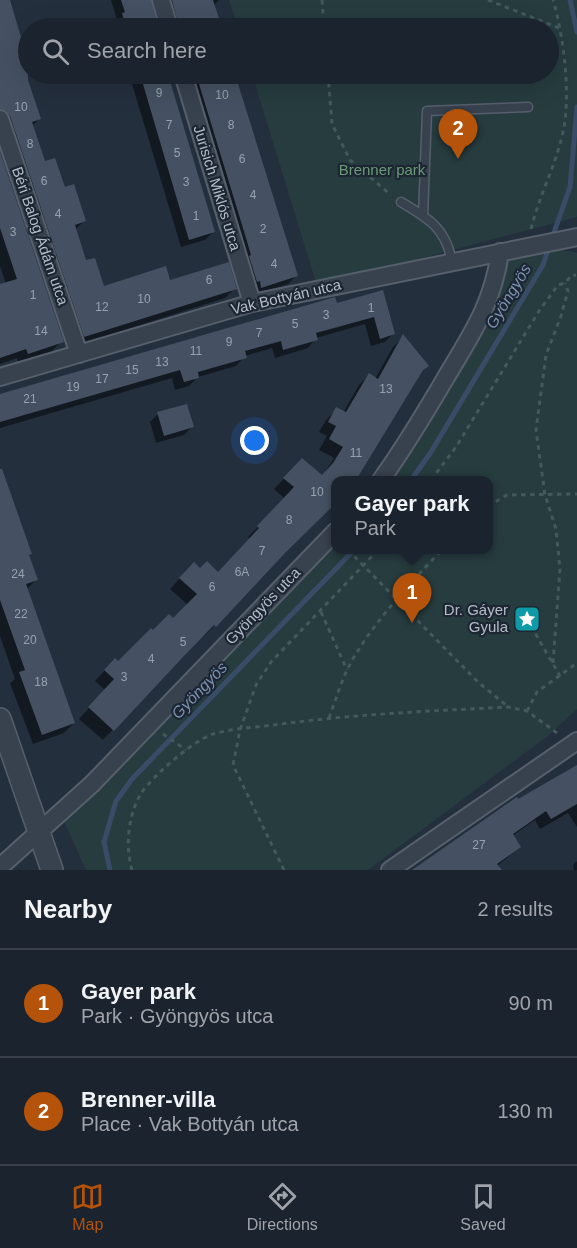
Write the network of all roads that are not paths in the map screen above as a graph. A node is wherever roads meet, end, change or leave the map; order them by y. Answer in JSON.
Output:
{"nodes":[{"id":1,"x":161,"y":0,"type":"edge"},
{"id":2,"x":166,"y":18,"type":"edge"},
{"id":3,"x":186,"y":84,"type":"edge"},
{"id":4,"x":528,"y":107,"type":"dead end"},
{"id":5,"x":0,"y":119,"type":"edge"},
{"id":6,"x":400,"y":202,"type":"road end"},
{"id":7,"x":423,"y":215,"type":"junction"},
{"id":8,"x":576,"y":237,"type":"edge"},
{"id":9,"x":500,"y":252,"type":"junction"},
{"id":10,"x":452,"y":262,"type":"junction"},
{"id":11,"x":252,"y":303,"type":"junction"},
{"id":12,"x":79,"y":354,"type":"junction"},
{"id":13,"x":0,"y":377,"type":"edge"},
{"id":14,"x":384,"y":476,"type":"edge"},
{"id":15,"x":331,"y":536,"type":"edge"},
{"id":16,"x":0,"y":719,"type":"edge"},
{"id":17,"x":570,"y":741,"type":"edge"},
{"id":18,"x":39,"y":834,"type":"junction"},
{"id":19,"x":0,"y":867,"type":"edge"},
{"id":20,"x":52,"y":870,"type":"edge"},
{"id":21,"x":390,"y":870,"type":"edge"}],
"edges":[{"from":1,"to":2,"type":"street"},
{"from":3,"to":11,"type":"street","name":"Jurisich Miklós utca"},
{"from":4,"to":7,"type":"lane"},
{"from":5,"to":12,"type":"street","name":"Béri Balog Ádám utca"},
{"from":6,"to":7,"type":"lane"},
{"from":7,"to":10,"type":"lane"},
{"from":8,"to":9,"type":"street","name":"Vak Bottyán utca"},
{"from":9,"to":10,"type":"street","name":"Vak Bottyán utca"},
{"from":9,"to":14,"type":"street"},
{"from":10,"to":11,"type":"street","name":"Vak Bottyán utca"},
{"from":11,"to":12,"type":"street","name":"Vak Bottyán utca"},
{"from":12,"to":13,"type":"street","name":"Vak Bottyán utca"},
{"from":15,"to":18,"type":"street","name":"Gyöngyös utca"},
{"from":16,"to":18,"type":"street"},
{"from":17,"to":21,"type":"street"},
{"from":18,"to":19,"type":"street","name":"Gyöngyös utca"},
{"from":18,"to":20,"type":"street"}]}
